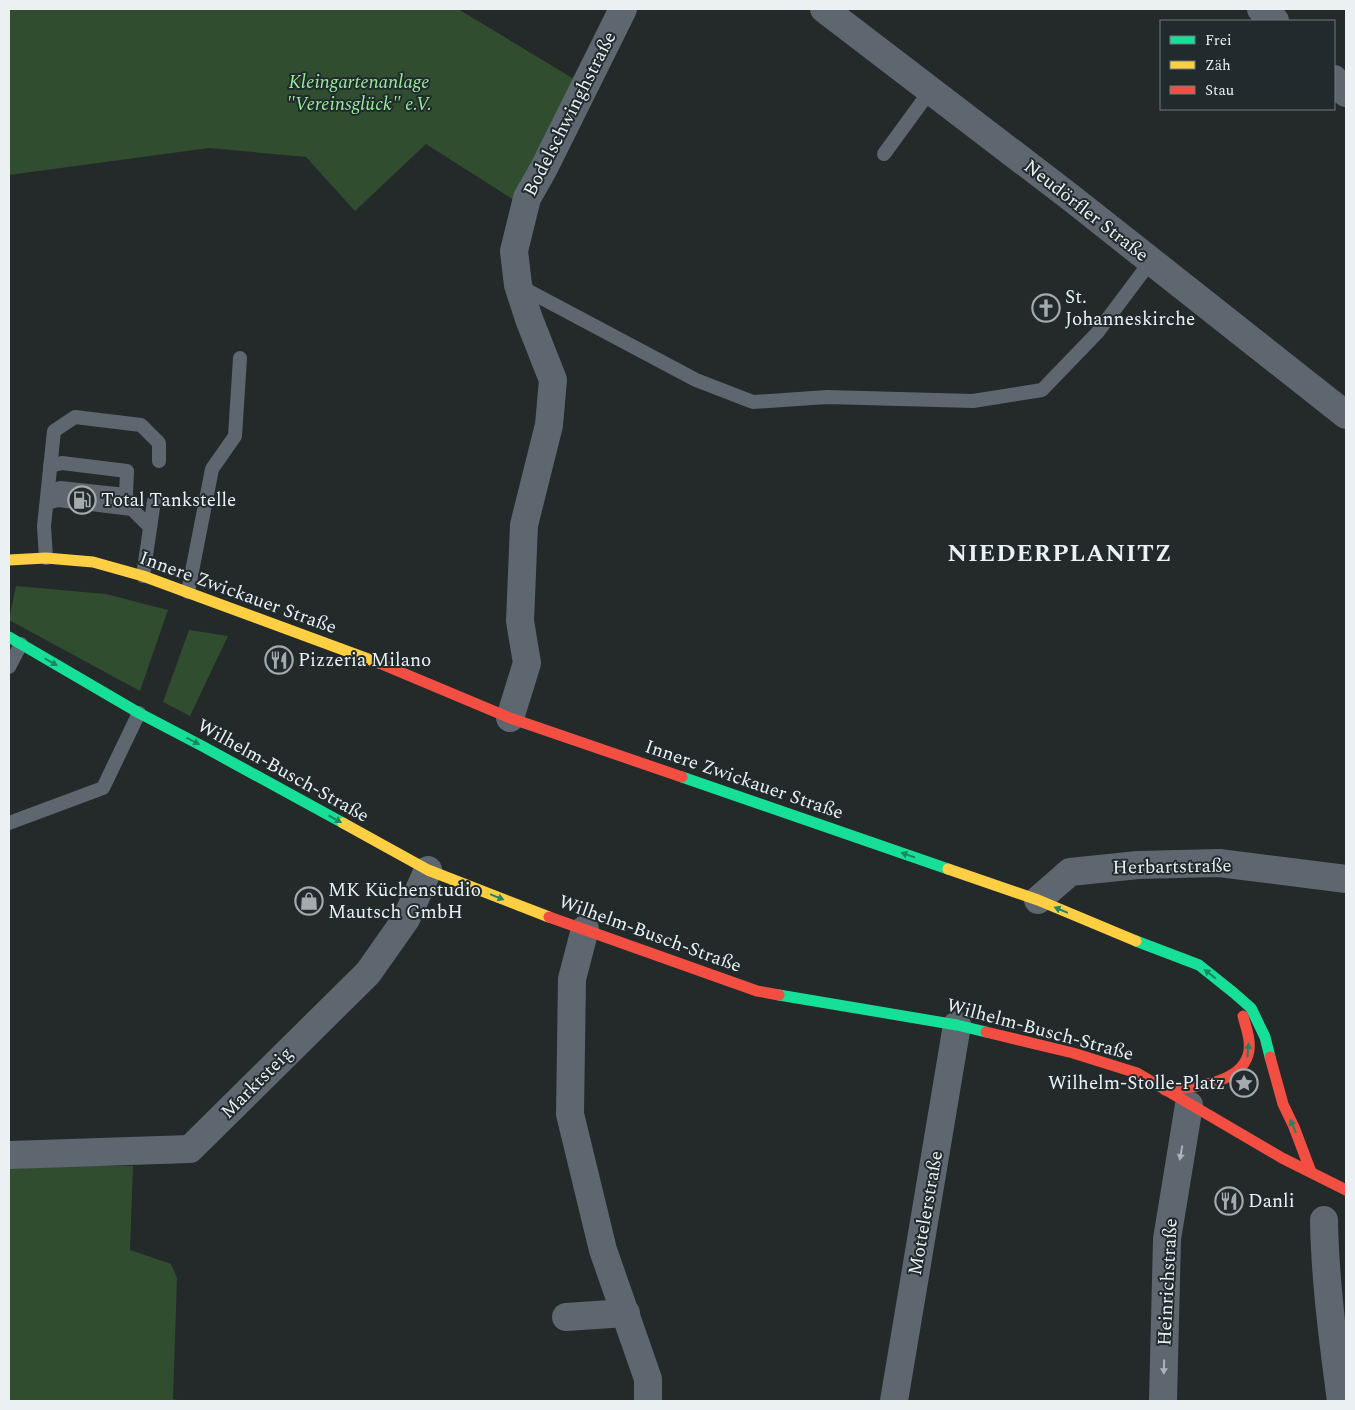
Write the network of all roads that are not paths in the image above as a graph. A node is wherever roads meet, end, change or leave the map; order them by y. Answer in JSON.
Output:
{"nodes":[{"id":1,"x":623,"y":9,"type":"edge"},
{"id":2,"x":824,"y":9,"type":"edge"},
{"id":3,"x":1261,"y":9,"type":"edge"},
{"id":4,"x":1274,"y":20,"type":"edge"},
{"id":5,"x":1335,"y":80,"type":"edge"},
{"id":6,"x":930,"y":91,"type":"junction"},
{"id":7,"x":1346,"y":93,"type":"edge"},
{"id":8,"x":884,"y":154,"type":"dead end"},
{"id":9,"x":1151,"y":261,"type":"junction"},
{"id":10,"x":518,"y":286,"type":"junction"},
{"id":11,"x":240,"y":358,"type":"dead end"},
{"id":12,"x":1346,"y":415,"type":"edge"},
{"id":13,"x":159,"y":461,"type":"dead end"},
{"id":14,"x":50,"y":466,"type":"junction"},
{"id":15,"x":126,"y":495,"type":"junction"},
{"id":16,"x":47,"y":498,"type":"junction"},
{"id":17,"x":154,"y":501,"type":"dead end"},
{"id":18,"x":132,"y":509,"type":"junction"},
{"id":19,"x":150,"y":526,"type":"junction"},
{"id":20,"x":46,"y":558,"type":"junction"},
{"id":21,"x":9,"y":560,"type":"edge"},
{"id":22,"x":143,"y":576,"type":"junction"},
{"id":23,"x":188,"y":592,"type":"junction"},
{"id":24,"x":15,"y":640,"type":"edge"},
{"id":25,"x":9,"y":667,"type":"edge"},
{"id":26,"x":139,"y":713,"type":"junction"},
{"id":27,"x":510,"y":718,"type":"junction"},
{"id":28,"x":9,"y":824,"type":"edge"},
{"id":29,"x":428,"y":870,"type":"junction"},
{"id":30,"x":1346,"y":879,"type":"edge"},
{"id":31,"x":1038,"y":900,"type":"junction"},
{"id":32,"x":585,"y":929,"type":"junction"},
{"id":33,"x":1234,"y":993,"type":"junction"},
{"id":34,"x":957,"y":1024,"type":"junction"},
{"id":35,"x":1165,"y":1090,"type":"junction"},
{"id":36,"x":1190,"y":1105,"type":"junction"},
{"id":37,"x":9,"y":1155,"type":"edge"},
{"id":38,"x":1312,"y":1172,"type":"junction"},
{"id":39,"x":1346,"y":1190,"type":"edge"},
{"id":40,"x":1324,"y":1220,"type":"dead end"},
{"id":41,"x":626,"y":1313,"type":"junction"},
{"id":42,"x":566,"y":1317,"type":"dead end"},
{"id":43,"x":648,"y":1401,"type":"edge"},
{"id":44,"x":894,"y":1401,"type":"edge"},
{"id":45,"x":1163,"y":1401,"type":"edge"},
{"id":46,"x":1341,"y":1401,"type":"edge"}],
"edges":[{"from":1,"to":10,"type":"street","name":"Bodelschwinghstraße"},
{"from":2,"to":6,"type":"street","name":"Neudörfler Straße"},
{"from":3,"to":4,"type":"street"},
{"from":5,"to":7,"type":"street"},
{"from":6,"to":8,"type":"lane"},
{"from":6,"to":9,"type":"street","name":"Neudörfler Straße"},
{"from":9,"to":10,"type":"lane"},
{"from":9,"to":12,"type":"street","name":"Neudörfler Straße"},
{"from":10,"to":27,"type":"street","name":"Bodelschwinghstraße"},
{"from":11,"to":23,"type":"lane"},
{"from":13,"to":14,"type":"lane"},
{"from":14,"to":15,"type":"lane"},
{"from":14,"to":16,"type":"lane"},
{"from":15,"to":16,"type":"lane"},
{"from":15,"to":18,"type":"lane"},
{"from":16,"to":18,"type":"lane"},
{"from":16,"to":20,"type":"lane"},
{"from":17,"to":19,"type":"lane"},
{"from":18,"to":19,"type":"lane"},
{"from":19,"to":22,"type":"lane"},
{"from":20,"to":21,"type":"main road","name":"Innere Zwickauer Straße"},
{"from":20,"to":22,"type":"main road","name":"Innere Zwickauer Straße"},
{"from":22,"to":23,"type":"main road","name":"Innere Zwickauer Straße"},
{"from":23,"to":27,"type":"main road","name":"Innere Zwickauer Straße"},
{"from":24,"to":25,"type":"lane"},
{"from":24,"to":26,"type":"main road","name":"Wilhelm-Busch-Straße","one_way":true},
{"from":26,"to":28,"type":"lane"},
{"from":26,"to":29,"type":"main road","name":"Wilhelm-Busch-Straße","one_way":true},
{"from":31,"to":27,"type":"main road","name":"Innere Zwickauer Straße","one_way":true},
{"from":29,"to":32,"type":"main road","name":"Wilhelm-Busch-Straße","one_way":true},
{"from":29,"to":37,"type":"street","name":"Marktsteig"},
{"from":30,"to":31,"type":"street","name":"Herbartstraße"},
{"from":33,"to":31,"type":"main road","name":"Innere Zwickauer Straße","one_way":true},
{"from":32,"to":34,"type":"main road","name":"Wilhelm-Busch-Straße"},
{"from":32,"to":41,"type":"street"},
{"from":35,"to":33,"type":"main road","one_way":true},
{"from":38,"to":33,"type":"main road","name":"Innere Zwickauer Straße","one_way":true},
{"from":34,"to":35,"type":"main road","name":"Wilhelm-Busch-Straße"},
{"from":34,"to":44,"type":"street","name":"Mottelerstraße"},
{"from":35,"to":36,"type":"main road","name":"Wilhelm-Busch-Straße"},
{"from":36,"to":38,"type":"main road","name":"Wilhelm-Busch-Straße"},
{"from":36,"to":45,"type":"street","name":"Heinrichstraße","one_way":true},
{"from":38,"to":39,"type":"main road"},
{"from":40,"to":46,"type":"street"},
{"from":41,"to":42,"type":"street"},
{"from":41,"to":43,"type":"street"}]}
